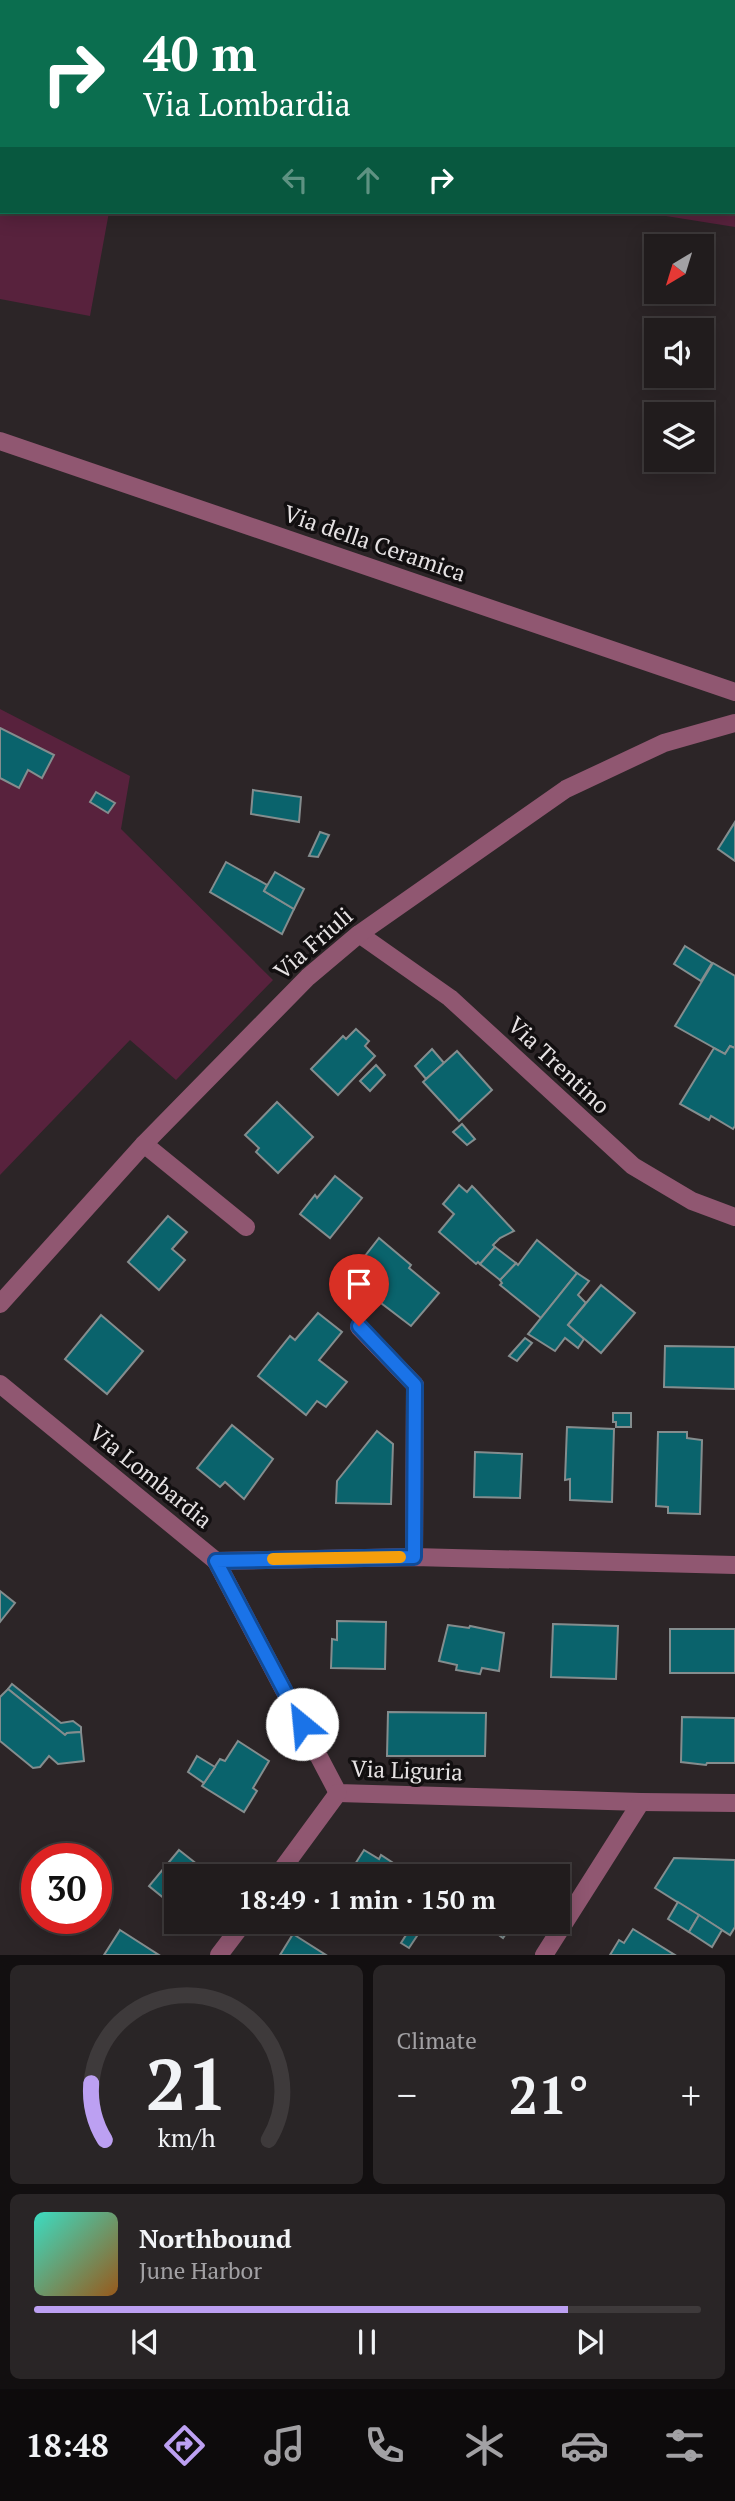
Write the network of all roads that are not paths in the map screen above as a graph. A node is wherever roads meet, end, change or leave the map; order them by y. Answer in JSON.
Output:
{"nodes":[{"id":1,"x":0,"y":441,"type":"edge"},
{"id":2,"x":735,"y":692,"type":"edge"},
{"id":3,"x":735,"y":723,"type":"edge"},
{"id":4,"x":359,"y":934,"type":"junction"},
{"id":5,"x":144,"y":1144,"type":"junction"},
{"id":6,"x":735,"y":1217,"type":"edge"},
{"id":7,"x":246,"y":1227,"type":"dead end"},
{"id":8,"x":0,"y":1304,"type":"edge"},
{"id":9,"x":359,"y":1326,"type":"dead end"},
{"id":10,"x":0,"y":1384,"type":"edge"},
{"id":11,"x":414,"y":1557,"type":"junction"},
{"id":12,"x":216,"y":1561,"type":"junction"},
{"id":13,"x":735,"y":1565,"type":"edge"},
{"id":14,"x":338,"y":1793,"type":"junction"},
{"id":15,"x":641,"y":1802,"type":"junction"},
{"id":16,"x":735,"y":1803,"type":"edge"},
{"id":17,"x":286,"y":1864,"type":"edge"},
{"id":18,"x":235,"y":1934,"type":"edge"},
{"id":19,"x":219,"y":1955,"type":"edge"},
{"id":20,"x":544,"y":1955,"type":"edge"}],
"edges":[{"from":1,"to":2,"type":"street","name":"Via della Ceramica"},
{"from":3,"to":4,"type":"street","name":"Via Friuli"},
{"from":4,"to":5,"type":"street","name":"Via Friuli"},
{"from":4,"to":6,"type":"street","name":"Via Trentino"},
{"from":5,"to":7,"type":"street"},
{"from":5,"to":8,"type":"street","name":"Via Friuli"},
{"from":9,"to":11,"type":"street"},
{"from":10,"to":12,"type":"street","name":"Via Lombardia"},
{"from":11,"to":12,"type":"street","name":"Via Lombardia"},
{"from":11,"to":13,"type":"street","name":"Via Lombardia"},
{"from":12,"to":14,"type":"street","name":"Via Liguria"},
{"from":14,"to":15,"type":"street","name":"Via Liguria"},
{"from":14,"to":17,"type":"street"},
{"from":15,"to":16,"type":"street","name":"Via Liguria"},
{"from":15,"to":20,"type":"street"},
{"from":18,"to":19,"type":"street"}]}
